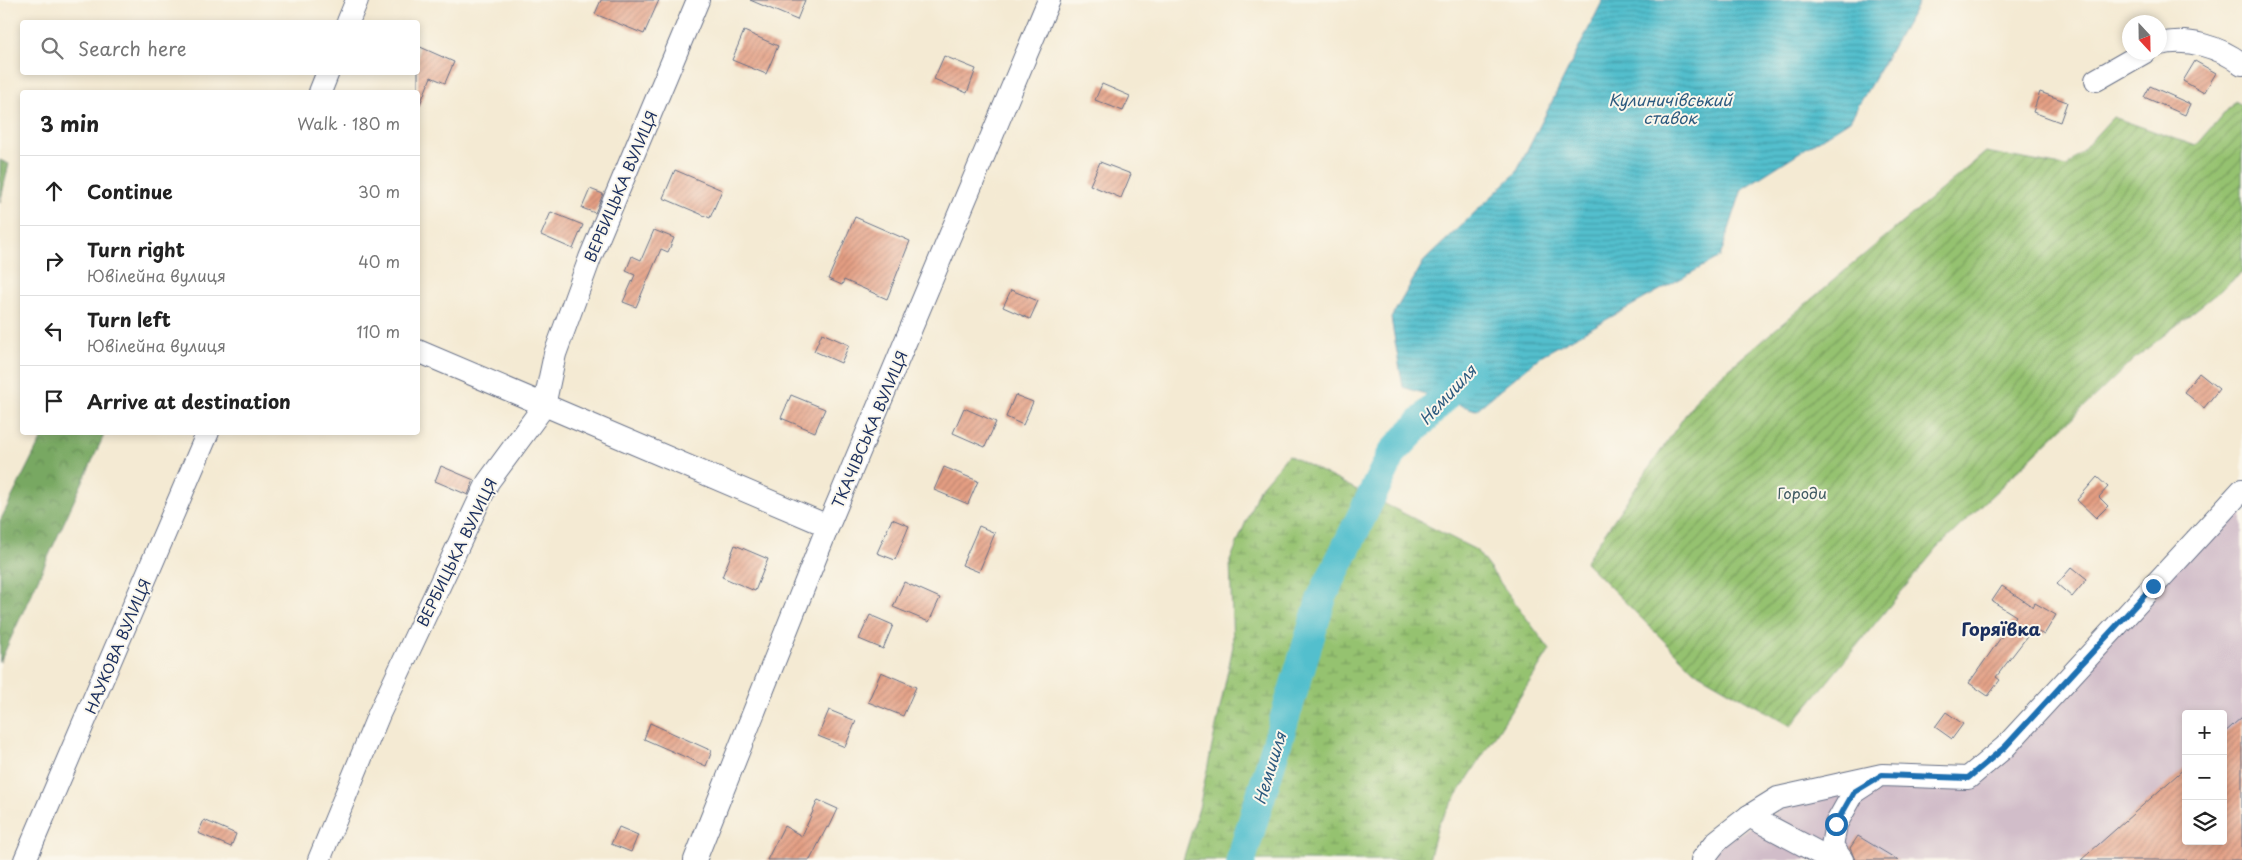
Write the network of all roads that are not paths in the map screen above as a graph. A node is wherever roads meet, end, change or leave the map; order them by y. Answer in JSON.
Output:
{"nodes":[{"id":1,"x":357,"y":0,"type":"edge"},
{"id":2,"x":698,"y":0,"type":"edge"},
{"id":3,"x":1049,"y":0,"type":"edge"},
{"id":4,"x":349,"y":20,"type":"edge"},
{"id":5,"x":2167,"y":43,"type":"edge"},
{"id":6,"x":2131,"y":60,"type":"edge"},
{"id":7,"x":2242,"y":64,"type":"edge"},
{"id":8,"x":327,"y":75,"type":"edge"},
{"id":9,"x":2096,"y":80,"type":"dead end"},
{"id":10,"x":321,"y":90,"type":"edge"},
{"id":11,"x":420,"y":352,"type":"edge"},
{"id":12,"x":544,"y":406,"type":"junction"},
{"id":13,"x":207,"y":435,"type":"edge"},
{"id":14,"x":2242,"y":490,"type":"edge"},
{"id":15,"x":828,"y":526,"type":"junction"},
{"id":16,"x":1882,"y":775,"type":"junction"},
{"id":17,"x":1749,"y":816,"type":"junction"},
{"id":18,"x":25,"y":860,"type":"edge"},
{"id":19,"x":319,"y":860,"type":"edge"},
{"id":20,"x":695,"y":860,"type":"edge"},
{"id":21,"x":1702,"y":860,"type":"edge"},
{"id":22,"x":1832,"y":860,"type":"edge"},
{"id":23,"x":1842,"y":860,"type":"edge"}],
"edges":[{"from":1,"to":4,"type":"street"},
{"from":2,"to":12,"type":"street","name":"ВЕРБИЦЬКА ВУЛИЦЯ"},
{"from":3,"to":15,"type":"street","name":"ТКАЧІВСЬКА ВУЛИЦЯ"},
{"from":5,"to":7,"type":"street"},
{"from":6,"to":9,"type":"street"},
{"from":8,"to":10,"type":"street"},
{"from":11,"to":12,"type":"street"},
{"from":12,"to":15,"type":"street"},
{"from":12,"to":19,"type":"street","name":"ВЕРБИЦЬКА ВУЛИЦЯ"},
{"from":13,"to":18,"type":"street","name":"НАУКОВА ВУЛИЦЯ"},
{"from":14,"to":16,"type":"street"},
{"from":15,"to":20,"type":"street","name":"ТКАЧІВСЬКА ВУЛИЦЯ"},
{"from":16,"to":17,"type":"street"},
{"from":16,"to":23,"type":"street"},
{"from":17,"to":21,"type":"street"},
{"from":17,"to":22,"type":"street"}]}
